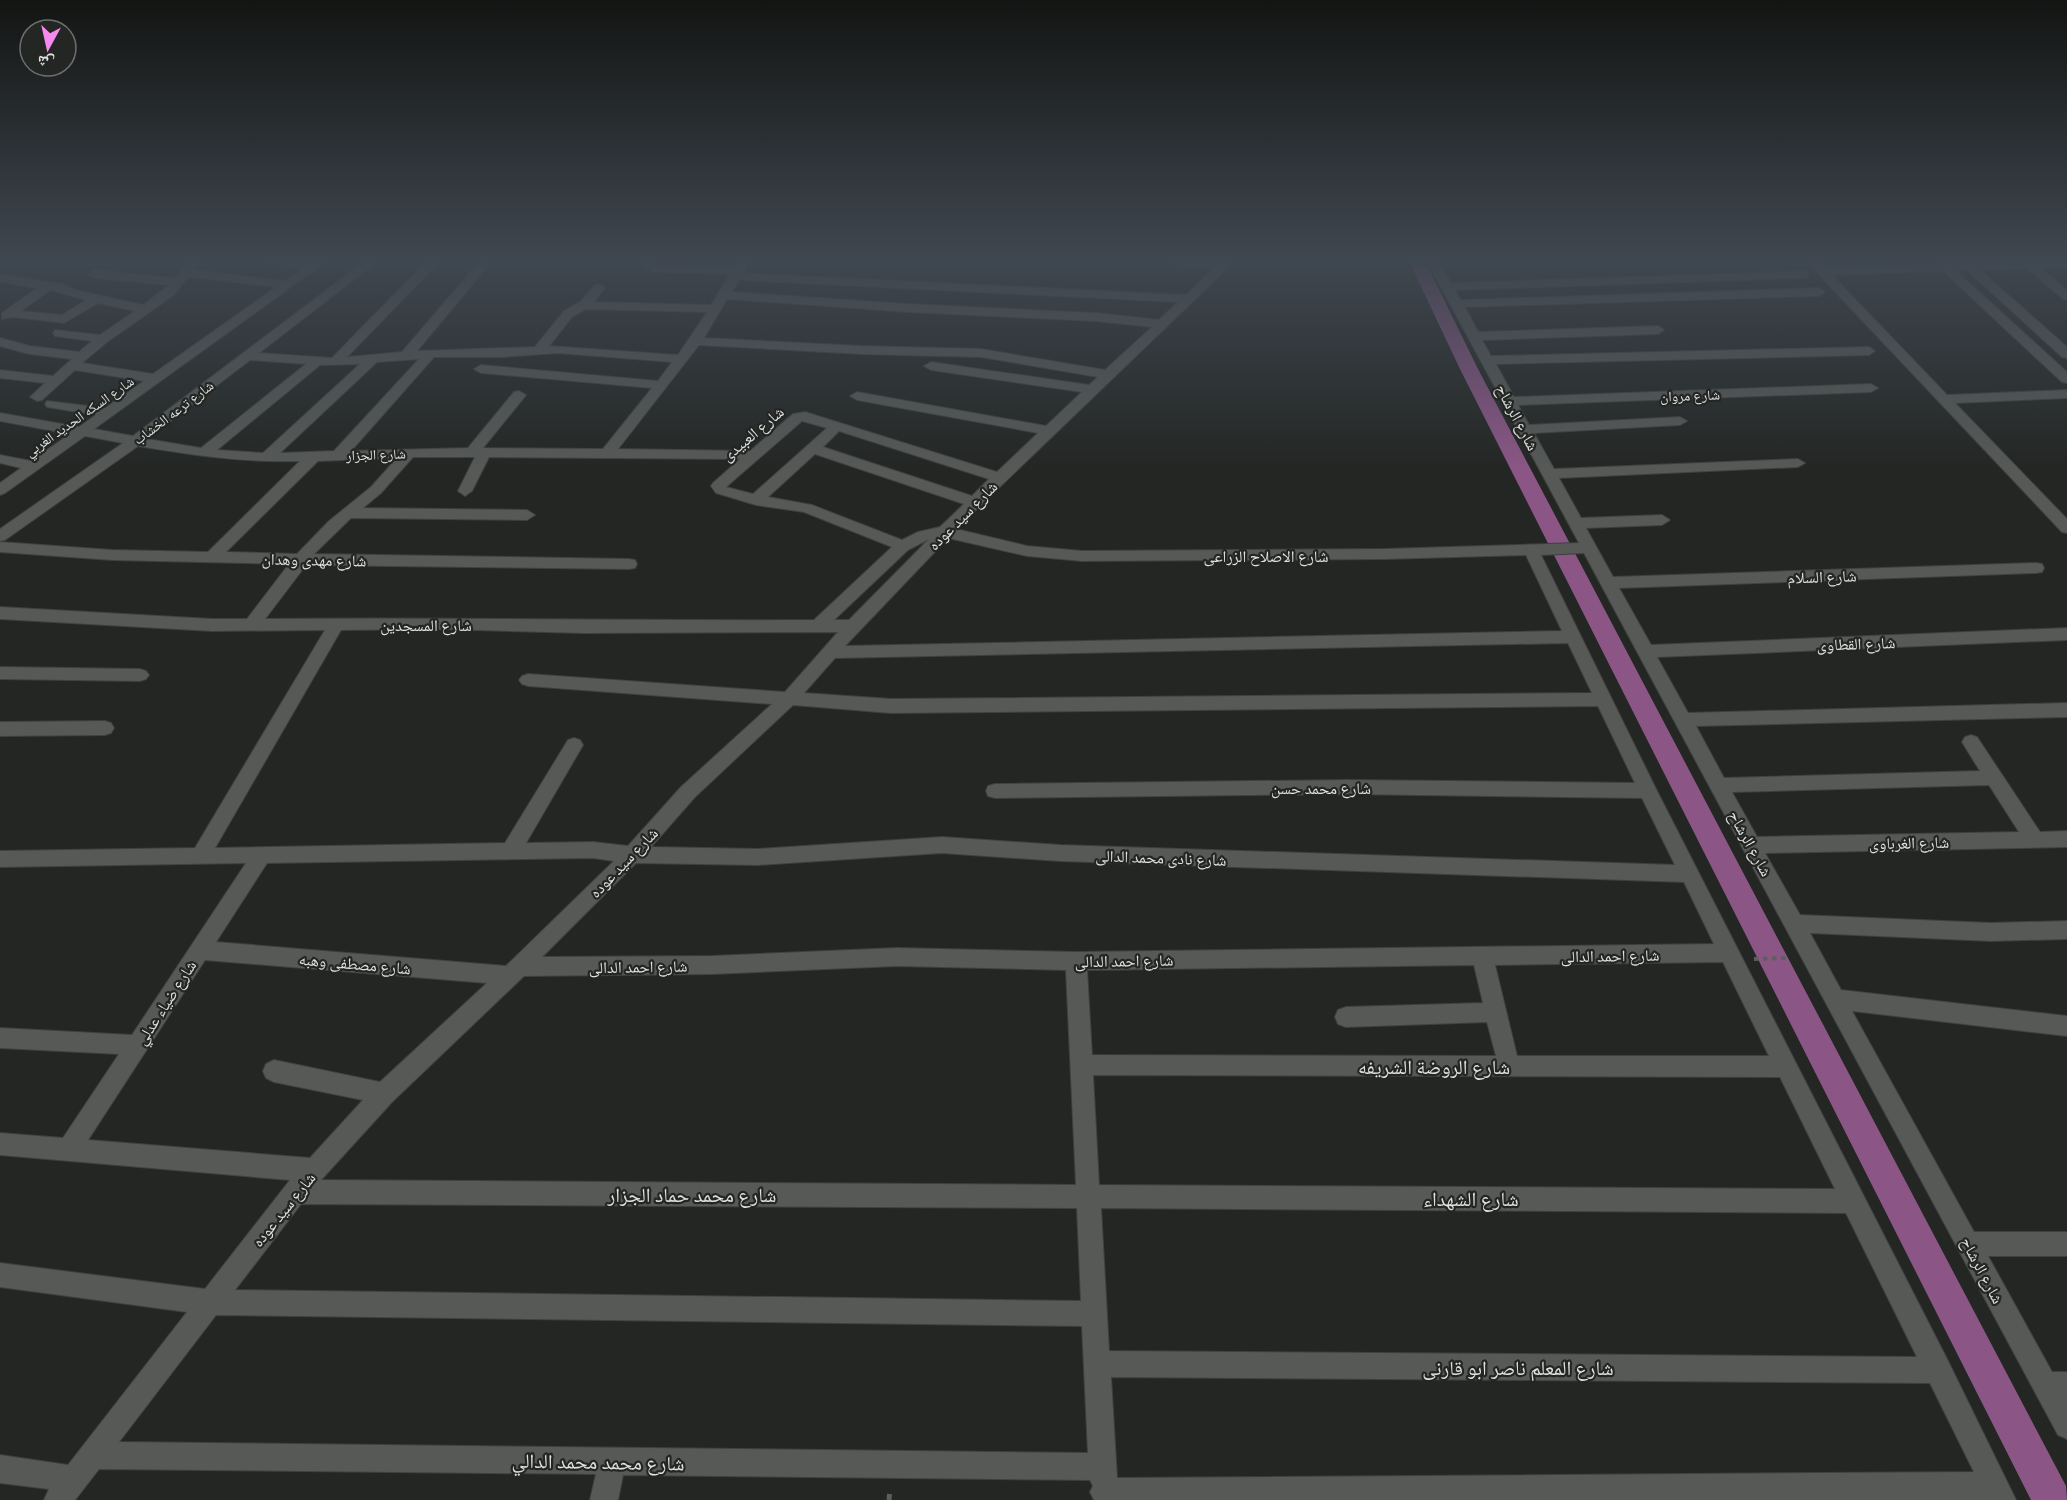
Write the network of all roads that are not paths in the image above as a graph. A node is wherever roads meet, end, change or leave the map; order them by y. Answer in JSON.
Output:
{"nodes":[{"id":1,"x":113,"y":331,"type":"edge"},
{"id":2,"x":224,"y":331,"type":"edge"},
{"id":3,"x":280,"y":331,"type":"edge"},
{"id":4,"x":365,"y":331,"type":"edge"},
{"id":5,"x":427,"y":331,"type":"edge"},
{"id":6,"x":554,"y":331,"type":"edge"},
{"id":7,"x":702,"y":331,"type":"edge"},
{"id":8,"x":1155,"y":331,"type":"edge"},
{"id":9,"x":1471,"y":331,"type":"edge"},
{"id":10,"x":1627,"y":331,"type":"edge"},
{"id":11,"x":1879,"y":331,"type":"edge"},
{"id":12,"x":2015,"y":331,"type":"edge"},
{"id":13,"x":2041,"y":331,"type":"edge"},
{"id":14,"x":59,"y":333,"type":"dead end"},
{"id":15,"x":1474,"y":336,"type":"junction"},
{"id":16,"x":102,"y":339,"type":"junction"},
{"id":17,"x":696,"y":340,"type":"junction"},
{"id":18,"x":0,"y":342,"type":"edge"},
{"id":19,"x":23,"y":348,"type":"junction"},
{"id":20,"x":539,"y":350,"type":"junction"},
{"id":21,"x":1869,"y":351,"type":"dead end"},
{"id":22,"x":431,"y":353,"type":"junction"},
{"id":23,"x":2067,"y":354,"type":"edge"},
{"id":24,"x":247,"y":356,"type":"junction"},
{"id":25,"x":84,"y":357,"type":"junction"},
{"id":26,"x":405,"y":357,"type":"junction"},
{"id":27,"x":682,"y":359,"type":"junction"},
{"id":28,"x":372,"y":360,"type":"junction"},
{"id":29,"x":1487,"y":360,"type":"junction"},
{"id":30,"x":316,"y":362,"type":"junction"},
{"id":31,"x":335,"y":362,"type":"junction"},
{"id":32,"x":0,"y":366,"type":"edge"},
{"id":33,"x":73,"y":366,"type":"junction"},
{"id":34,"x":931,"y":366,"type":"dead end"},
{"id":35,"x":481,"y":369,"type":"dead end"},
{"id":36,"x":0,"y":374,"type":"edge"},
{"id":37,"x":1109,"y":375,"type":"junction"},
{"id":38,"x":2067,"y":378,"type":"edge"},
{"id":39,"x":158,"y":379,"type":"junction"},
{"id":40,"x":57,"y":380,"type":"junction"},
{"id":41,"x":661,"y":385,"type":"junction"},
{"id":42,"x":1871,"y":388,"type":"dead end"},
{"id":43,"x":1093,"y":390,"type":"junction"},
{"id":44,"x":2067,"y":394,"type":"edge"},
{"id":45,"x":519,"y":395,"type":"dead end"},
{"id":46,"x":857,"y":396,"type":"dead end"},
{"id":47,"x":37,"y":397,"type":"dead end"},
{"id":48,"x":1944,"y":399,"type":"junction"},
{"id":49,"x":1509,"y":401,"type":"junction"},
{"id":50,"x":52,"y":404,"type":"dead end"},
{"id":51,"x":109,"y":413,"type":"junction"},
{"id":52,"x":0,"y":417,"type":"edge"},
{"id":53,"x":1680,"y":421,"type":"dead end"},
{"id":54,"x":837,"y":426,"type":"junction"},
{"id":55,"x":1524,"y":429,"type":"junction"},
{"id":56,"x":1050,"y":431,"type":"junction"},
{"id":57,"x":81,"y":433,"type":"junction"},
{"id":58,"x":134,"y":442,"type":"junction"},
{"id":59,"x":813,"y":448,"type":"junction"},
{"id":60,"x":478,"y":452,"type":"junction"},
{"id":61,"x":608,"y":452,"type":"junction"},
{"id":62,"x":204,"y":453,"type":"junction"},
{"id":63,"x":410,"y":453,"type":"junction"},
{"id":64,"x":755,"y":454,"type":"junction"},
{"id":65,"x":313,"y":456,"type":"junction"},
{"id":66,"x":338,"y":456,"type":"junction"},
{"id":67,"x":266,"y":458,"type":"junction"},
{"id":68,"x":0,"y":459,"type":"edge"},
{"id":69,"x":1798,"y":464,"type":"dead end"},
{"id":70,"x":34,"y":466,"type":"junction"},
{"id":71,"x":1549,"y":474,"type":"junction"},
{"id":72,"x":1000,"y":478,"type":"junction"},
{"id":73,"x":0,"y":490,"type":"edge"},
{"id":74,"x":465,"y":491,"type":"dead end"},
{"id":75,"x":756,"y":500,"type":"junction"},
{"id":76,"x":974,"y":502,"type":"junction"},
{"id":77,"x":347,"y":513,"type":"junction"},
{"id":78,"x":527,"y":515,"type":"dead end"},
{"id":79,"x":1662,"y":520,"type":"dead end"},
{"id":80,"x":1575,"y":523,"type":"junction"},
{"id":81,"x":2067,"y":528,"type":"edge"},
{"id":82,"x":946,"y":531,"type":"junction"},
{"id":83,"x":0,"y":536,"type":"edge"},
{"id":84,"x":903,"y":546,"type":"junction"},
{"id":85,"x":0,"y":547,"type":"edge"},
{"id":86,"x":1589,"y":548,"type":"junction"},
{"id":87,"x":1531,"y":550,"type":"junction"},
{"id":88,"x":212,"y":557,"type":"junction"},
{"id":89,"x":301,"y":559,"type":"junction"},
{"id":90,"x":629,"y":564,"type":"dead end"},
{"id":91,"x":2036,"y":568,"type":"dead end"},
{"id":92,"x":1608,"y":583,"type":"junction"},
{"id":93,"x":0,"y":614,"type":"edge"},
{"id":94,"x":254,"y":623,"type":"junction"},
{"id":95,"x":336,"y":625,"type":"junction"},
{"id":96,"x":818,"y":626,"type":"junction"},
{"id":97,"x":853,"y":626,"type":"junction"},
{"id":98,"x":2067,"y":634,"type":"edge"},
{"id":99,"x":1573,"y":637,"type":"junction"},
{"id":100,"x":1646,"y":651,"type":"junction"},
{"id":101,"x":829,"y":652,"type":"junction"},
{"id":102,"x":0,"y":673,"type":"edge"},
{"id":103,"x":140,"y":675,"type":"dead end"},
{"id":104,"x":528,"y":680,"type":"dead end"},
{"id":105,"x":791,"y":697,"type":"junction"},
{"id":106,"x":1603,"y":699,"type":"junction"},
{"id":107,"x":2067,"y":710,"type":"edge"},
{"id":108,"x":1683,"y":720,"type":"junction"},
{"id":109,"x":105,"y":728,"type":"dead end"},
{"id":110,"x":0,"y":729,"type":"edge"},
{"id":111,"x":1971,"y":742,"type":"dead end"},
{"id":112,"x":574,"y":746,"type":"dead end"},
{"id":113,"x":1994,"y":778,"type":"junction"},
{"id":114,"x":1719,"y":785,"type":"junction"},
{"id":115,"x":995,"y":790,"type":"dead end"},
{"id":116,"x":1648,"y":791,"type":"junction"},
{"id":117,"x":2067,"y":839,"type":"edge"},
{"id":118,"x":2035,"y":840,"type":"junction"},
{"id":119,"x":1752,"y":845,"type":"junction"},
{"id":120,"x":511,"y":851,"type":"junction"},
{"id":121,"x":262,"y":855,"type":"junction"},
{"id":122,"x":632,"y":855,"type":"junction"},
{"id":123,"x":200,"y":856,"type":"junction"},
{"id":124,"x":0,"y":859,"type":"edge"},
{"id":125,"x":1690,"y":874,"type":"junction"},
{"id":126,"x":1795,"y":924,"type":"junction"},
{"id":127,"x":2067,"y":930,"type":"edge"},
{"id":128,"x":200,"y":950,"type":"junction"},
{"id":129,"x":1482,"y":956,"type":"junction"},
{"id":130,"x":1731,"y":956,"type":"junction"},
{"id":131,"x":1076,"y":961,"type":"junction"},
{"id":132,"x":514,"y":972,"type":"junction"},
{"id":133,"x":1836,"y":999,"type":"junction"},
{"id":134,"x":1495,"y":1012,"type":"junction"},
{"id":135,"x":1346,"y":1017,"type":"dead end"},
{"id":136,"x":2067,"y":1026,"type":"edge"},
{"id":137,"x":0,"y":1038,"type":"edge"},
{"id":138,"x":137,"y":1045,"type":"junction"},
{"id":139,"x":1082,"y":1065,"type":"junction"},
{"id":140,"x":1509,"y":1066,"type":"junction"},
{"id":141,"x":1787,"y":1067,"type":"junction"},
{"id":142,"x":274,"y":1071,"type":"dead end"},
{"id":143,"x":384,"y":1094,"type":"junction"},
{"id":144,"x":0,"y":1144,"type":"edge"},
{"id":145,"x":69,"y":1149,"type":"junction"},
{"id":146,"x":314,"y":1170,"type":"junction"},
{"id":147,"x":295,"y":1192,"type":"junction"},
{"id":148,"x":1089,"y":1196,"type":"junction"},
{"id":149,"x":1854,"y":1201,"type":"junction"},
{"id":150,"x":2067,"y":1244,"type":"edge"},
{"id":151,"x":1969,"y":1245,"type":"junction"},
{"id":152,"x":0,"y":1275,"type":"edge"},
{"id":153,"x":210,"y":1302,"type":"junction"},
{"id":154,"x":1095,"y":1314,"type":"junction"},
{"id":155,"x":1097,"y":1364,"type":"junction"},
{"id":156,"x":1939,"y":1370,"type":"junction"},
{"id":157,"x":2056,"y":1385,"type":"edge"},
{"id":158,"x":2067,"y":1426,"type":"edge"},
{"id":159,"x":93,"y":1455,"type":"junction"},
{"id":160,"x":613,"y":1461,"type":"junction"},
{"id":161,"x":0,"y":1469,"type":"edge"},
{"id":162,"x":1104,"y":1486,"type":"edge"},
{"id":163,"x":66,"y":1490,"type":"edge"},
{"id":164,"x":1999,"y":1493,"type":"edge"},
{"id":165,"x":604,"y":1500,"type":"edge"}],
"edges":[{"from":1,"to":16,"type":"street"},
{"from":2,"to":39,"type":"street","name":"شارع السكه الحديد الغربي"},
{"from":3,"to":24,"type":"street","name":"شارع ترعه الخشاب"},
{"from":4,"to":31,"type":"street"},
{"from":5,"to":26,"type":"street"},
{"from":6,"to":20,"type":"street"},
{"from":7,"to":17,"type":"street"},
{"from":8,"to":37,"type":"street","name":"شارع سيد عوده"},
{"from":9,"to":15,"type":"street","name":"شارع الرشاح"},
{"from":10,"to":15,"type":"street"},
{"from":11,"to":48,"type":"street"},
{"from":12,"to":38,"type":"street"},
{"from":13,"to":23,"type":"street"},
{"from":14,"to":16,"type":"street"},
{"from":15,"to":29,"type":"street","name":"شارع الرشاح"},
{"from":16,"to":25,"type":"street"},
{"from":17,"to":27,"type":"street"},
{"from":17,"to":37,"type":"street"},
{"from":18,"to":19,"type":"street"},
{"from":19,"to":25,"type":"street"},
{"from":19,"to":32,"type":"street"},
{"from":20,"to":22,"type":"street"},
{"from":20,"to":27,"type":"street"},
{"from":21,"to":29,"type":"street"},
{"from":22,"to":26,"type":"street"},
{"from":22,"to":66,"type":"street"},
{"from":24,"to":30,"type":"street"},
{"from":24,"to":58,"type":"street","name":"شارع ترعه الخشاب"},
{"from":25,"to":33,"type":"street"},
{"from":26,"to":28,"type":"street"},
{"from":27,"to":41,"type":"street"},
{"from":28,"to":31,"type":"street"},
{"from":28,"to":67,"type":"street"},
{"from":29,"to":49,"type":"street","name":"شارع الرشاح"},
{"from":30,"to":31,"type":"street"},
{"from":30,"to":62,"type":"street"},
{"from":33,"to":39,"type":"street"},
{"from":33,"to":40,"type":"street"},
{"from":34,"to":43,"type":"street"},
{"from":35,"to":41,"type":"street"},
{"from":36,"to":40,"type":"street"},
{"from":37,"to":43,"type":"street","name":"شارع سيد عوده"},
{"from":39,"to":51,"type":"street","name":"شارع السكه الحديد الغربي"},
{"from":40,"to":47,"type":"street"},
{"from":41,"to":61,"type":"street"},
{"from":42,"to":49,"type":"street","name":"شارع مروان"},
{"from":43,"to":56,"type":"street","name":"شارع سيد عوده"},
{"from":44,"to":48,"type":"street"},
{"from":45,"to":60,"type":"street"},
{"from":46,"to":56,"type":"street"},
{"from":48,"to":81,"type":"street"},
{"from":49,"to":55,"type":"street","name":"شارع الرشاح"},
{"from":50,"to":51,"type":"street"},
{"from":51,"to":57,"type":"street","name":"شارع السكه الحديد الغربي"},
{"from":52,"to":57,"type":"street","name":"شارع الجزار"},
{"from":53,"to":55,"type":"street"},
{"from":54,"to":59,"type":"street"},
{"from":54,"to":64,"type":"street","name":"شارع العبيدى"},
{"from":54,"to":72,"type":"street","name":"شارع العبيدى"},
{"from":55,"to":71,"type":"street","name":"شارع الرشاح"},
{"from":56,"to":72,"type":"street","name":"شارع سيد عوده"},
{"from":57,"to":58,"type":"street","name":"شارع الجزار"},
{"from":57,"to":70,"type":"street","name":"شارع السكه الحديد الغربي"},
{"from":58,"to":62,"type":"street","name":"شارع الجزار"},
{"from":58,"to":83,"type":"street","name":"شارع ترعه الخشاب"},
{"from":59,"to":75,"type":"street"},
{"from":59,"to":76,"type":"street"},
{"from":60,"to":61,"type":"street","name":"شارع الجزار"},
{"from":60,"to":63,"type":"street","name":"شارع الجزار"},
{"from":60,"to":74,"type":"street"},
{"from":61,"to":64,"type":"street","name":"شارع الجزار"},
{"from":62,"to":67,"type":"street","name":"شارع الجزار"},
{"from":63,"to":66,"type":"street","name":"شارع الجزار"},
{"from":63,"to":77,"type":"street"},
{"from":64,"to":75,"type":"street","name":"شارع العبيدى"},
{"from":65,"to":66,"type":"street","name":"شارع الجزار"},
{"from":65,"to":67,"type":"street","name":"شارع الجزار"},
{"from":65,"to":88,"type":"street"},
{"from":68,"to":70,"type":"street"},
{"from":69,"to":71,"type":"street"},
{"from":70,"to":73,"type":"street","name":"شارع السكه الحديد الغربي"},
{"from":71,"to":80,"type":"street","name":"شارع الرشاح"},
{"from":72,"to":76,"type":"street","name":"شارع سيد عوده"},
{"from":75,"to":84,"type":"street","name":"شارع العبيدى"},
{"from":76,"to":82,"type":"street","name":"شارع سيد عوده"},
{"from":77,"to":78,"type":"street"},
{"from":77,"to":89,"type":"street"},
{"from":79,"to":80,"type":"street"},
{"from":80,"to":86,"type":"street","name":"شارع الرشاح"},
{"from":82,"to":84,"type":"street"},
{"from":82,"to":87,"type":"street","name":"شارع الاصلاح الزراعى"},
{"from":82,"to":97,"type":"street","name":"شارع سيد عوده"},
{"from":84,"to":96,"type":"street"},
{"from":85,"to":88,"type":"street","name":"شارع مهدى وهدان"},
{"from":86,"to":87,"type":"street","name":"شارع الاصلاح الزراعى"},
{"from":86,"to":92,"type":"street","name":"شارع الرشاح"},
{"from":87,"to":99,"type":"street"},
{"from":88,"to":89,"type":"street","name":"شارع مهدى وهدان"},
{"from":89,"to":90,"type":"street","name":"شارع مهدى وهدان"},
{"from":89,"to":94,"type":"street"},
{"from":91,"to":92,"type":"street","name":"شارع السلام"},
{"from":92,"to":100,"type":"street","name":"شارع الرشاح"},
{"from":93,"to":94,"type":"street","name":"شارع المسجدين"},
{"from":94,"to":95,"type":"street","name":"شارع المسجدين"},
{"from":95,"to":96,"type":"street","name":"شارع المسجدين"},
{"from":95,"to":123,"type":"street"},
{"from":96,"to":97,"type":"street","name":"شارع المسجدين"},
{"from":97,"to":101,"type":"street","name":"شارع سيد عوده"},
{"from":98,"to":100,"type":"street","name":"شارع القطاوى"},
{"from":99,"to":101,"type":"street"},
{"from":99,"to":106,"type":"street"},
{"from":100,"to":108,"type":"street","name":"شارع الرشاح"},
{"from":101,"to":105,"type":"street","name":"شارع سيد عوده"},
{"from":102,"to":103,"type":"street"},
{"from":104,"to":105,"type":"street"},
{"from":105,"to":106,"type":"street"},
{"from":105,"to":122,"type":"street","name":"شارع سيد عوده"},
{"from":106,"to":116,"type":"street"},
{"from":107,"to":108,"type":"street"},
{"from":108,"to":114,"type":"street","name":"شارع الرشاح"},
{"from":109,"to":110,"type":"street"},
{"from":111,"to":113,"type":"street"},
{"from":112,"to":120,"type":"street"},
{"from":113,"to":114,"type":"street"},
{"from":113,"to":118,"type":"street"},
{"from":114,"to":119,"type":"street","name":"شارع الرشاح"},
{"from":115,"to":116,"type":"street","name":"شارع محمد حسن"},
{"from":116,"to":125,"type":"street"},
{"from":117,"to":118,"type":"street","name":"شارع الغرباوى"},
{"from":118,"to":119,"type":"street","name":"شارع الغرباوى"},
{"from":119,"to":126,"type":"street","name":"شارع الرشاح"},
{"from":120,"to":121,"type":"street","name":"شارع نادى محمد الدالى"},
{"from":120,"to":122,"type":"street","name":"شارع نادى محمد الدالى"},
{"from":121,"to":123,"type":"street","name":"شارع نادى محمد الدالى"},
{"from":121,"to":128,"type":"street","name":"شارع ضياء عدلي"},
{"from":122,"to":125,"type":"street","name":"شارع نادى محمد الدالى"},
{"from":122,"to":132,"type":"street","name":"شارع سيد عوده"},
{"from":123,"to":124,"type":"street","name":"شارع نادى محمد الدالى"},
{"from":125,"to":130,"type":"street"},
{"from":126,"to":127,"type":"street"},
{"from":126,"to":133,"type":"street","name":"شارع الرشاح"},
{"from":128,"to":132,"type":"street","name":"شارع مصطفى وهبه"},
{"from":128,"to":138,"type":"street","name":"شارع ضياء عدلي"},
{"from":129,"to":130,"type":"street","name":"شارع احمد الدالى"},
{"from":129,"to":131,"type":"street","name":"شارع احمد الدالى"},
{"from":129,"to":134,"type":"street"},
{"from":130,"to":141,"type":"street"},
{"from":131,"to":132,"type":"street","name":"شارع احمد الدالى"},
{"from":131,"to":139,"type":"street"},
{"from":132,"to":143,"type":"street","name":"شارع سيد عوده"},
{"from":133,"to":136,"type":"street"},
{"from":133,"to":151,"type":"street","name":"شارع الرشاح"},
{"from":134,"to":135,"type":"street"},
{"from":134,"to":140,"type":"street"},
{"from":137,"to":138,"type":"street"},
{"from":138,"to":145,"type":"street","name":"شارع ضياء عدلي"},
{"from":139,"to":140,"type":"street","name":"شارع الروضة الشريفه"},
{"from":139,"to":148,"type":"street"},
{"from":140,"to":141,"type":"street","name":"شارع الروضة الشريفه"},
{"from":141,"to":149,"type":"street"},
{"from":142,"to":143,"type":"street"},
{"from":143,"to":146,"type":"street","name":"شارع سيد عوده"},
{"from":144,"to":145,"type":"street"},
{"from":145,"to":146,"type":"street"},
{"from":146,"to":147,"type":"street","name":"شارع سيد عوده"},
{"from":147,"to":148,"type":"street","name":"شارع محمد حماد الجزار"},
{"from":147,"to":153,"type":"street","name":"شارع سيد عوده"},
{"from":148,"to":149,"type":"street","name":"شارع الشهداء"},
{"from":148,"to":154,"type":"street"},
{"from":149,"to":156,"type":"street"},
{"from":150,"to":151,"type":"street"},
{"from":151,"to":157,"type":"street","name":"شارع الرشاح"},
{"from":152,"to":153,"type":"street"},
{"from":153,"to":154,"type":"street"},
{"from":153,"to":159,"type":"street","name":"شارع سيد عوده"},
{"from":154,"to":155,"type":"street"},
{"from":155,"to":156,"type":"street","name":"شارع المعلم ناصر ابو قارنى"},
{"from":155,"to":162,"type":"street"},
{"from":156,"to":164,"type":"street"},
{"from":157,"to":158,"type":"street","name":"شارع الرشاح"},
{"from":159,"to":160,"type":"street","name":"شارع محمد محمد الدالي"},
{"from":159,"to":163,"type":"street","name":"شارع سيد عوده"},
{"from":160,"to":162,"type":"street","name":"شارع محمد محمد الدالي"},
{"from":160,"to":165,"type":"street"},
{"from":161,"to":163,"type":"street"},
{"from":162,"to":164,"type":"street","name":"شارع محمد محمد الدالي"}]}
